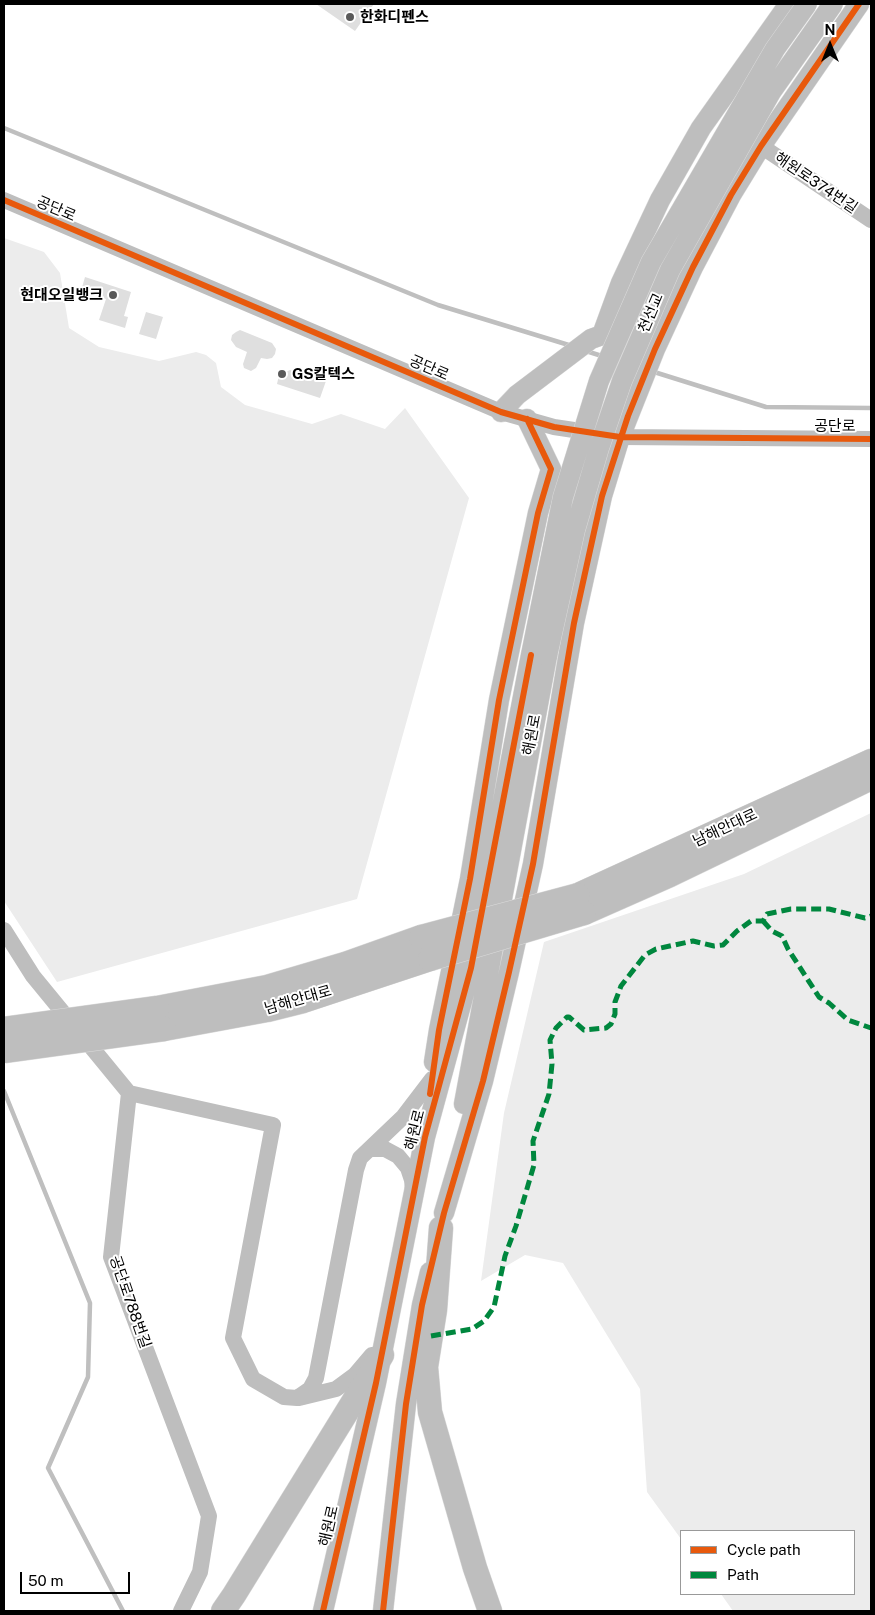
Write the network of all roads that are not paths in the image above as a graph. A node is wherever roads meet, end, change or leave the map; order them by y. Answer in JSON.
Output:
{"nodes":[{"id":1,"x":789,"y":4,"type":"edge"},
{"id":2,"x":807,"y":4,"type":"edge"},
{"id":3,"x":833,"y":4,"type":"edge"},
{"id":4,"x":859,"y":4,"type":"edge"},
{"id":5,"x":761,"y":146,"type":"junction"},
{"id":6,"x":4,"y":200,"type":"edge"},
{"id":7,"x":871,"y":220,"type":"edge"},
{"id":8,"x":501,"y":412,"type":"junction"},
{"id":9,"x":527,"y":419,"type":"junction"},
{"id":10,"x":620,"y":437,"type":"junction"},
{"id":11,"x":871,"y":439,"type":"edge"},
{"id":12,"x":541,"y":503,"type":"junction"},
{"id":13,"x":594,"y":531,"type":"junction"},
{"id":14,"x":539,"y":656,"type":"junction"},
{"id":15,"x":871,"y":761,"type":"edge"},
{"id":16,"x":871,"y":778,"type":"edge"},
{"id":17,"x":581,"y":904,"type":"junction"},
{"id":18,"x":4,"y":930,"type":"edge"},
{"id":19,"x":160,"y":1019,"type":"junction"},
{"id":20,"x":4,"y":1029,"type":"edge"},
{"id":21,"x":4,"y":1051,"type":"edge"},
{"id":22,"x":432,"y":1079,"type":"junction"},
{"id":23,"x":129,"y":1093,"type":"junction"},
{"id":24,"x":425,"y":1137,"type":"junction"},
{"id":25,"x":370,"y":1149,"type":"junction"},
{"id":26,"x":414,"y":1195,"type":"junction"},
{"id":27,"x":443,"y":1220,"type":"junction"},
{"id":28,"x":388,"y":1327,"type":"junction"},
{"id":29,"x":382,"y":1355,"type":"junction"},
{"id":30,"x":297,"y":1398,"type":"junction"},
{"id":31,"x":181,"y":1611,"type":"edge"},
{"id":32,"x":222,"y":1611,"type":"edge"},
{"id":33,"x":323,"y":1611,"type":"edge"},
{"id":34,"x":382,"y":1611,"type":"edge"},
{"id":35,"x":490,"y":1611,"type":"edge"}],
"edges":[{"from":1,"to":8,"type":"main road"},
{"from":2,"to":14,"type":"main road","name":"천선교","bridge":true},
{"from":3,"to":14,"type":"main road","name":"천선교","bridge":true},
{"from":4,"to":5,"type":"main road"},
{"from":5,"to":7,"type":"street","name":"해원로374번길"},
{"from":5,"to":10,"type":"main road"},
{"from":6,"to":8,"type":"street","name":"공단로"},
{"from":8,"to":9,"type":"street","name":"공단로"},
{"from":9,"to":10,"type":"street","name":"공단로"},
{"from":9,"to":12,"type":"main road"},
{"from":10,"to":11,"type":"street","name":"공단로"},
{"from":10,"to":13,"type":"main road"},
{"from":12,"to":13,"type":"main road"},
{"from":12,"to":22,"type":"main road"},
{"from":13,"to":27,"type":"main road"},
{"from":14,"to":24,"type":"main road","name":"해원로"},
{"from":14,"to":27,"type":"main road","name":"해원로"},
{"from":15,"to":17,"type":"highway","name":"남해안대로"},
{"from":16,"to":17,"type":"highway","name":"남해안대로"},
{"from":17,"to":19,"type":"highway","name":"남해안대로","bridge":true},
{"from":17,"to":19,"type":"highway","name":"남해안대로","bridge":true},
{"from":18,"to":23,"type":"street"},
{"from":19,"to":20,"type":"highway","bridge":true},
{"from":19,"to":21,"type":"highway","bridge":true},
{"from":22,"to":24,"type":"main road"},
{"from":22,"to":25,"type":"street"},
{"from":23,"to":30,"type":"street"},
{"from":23,"to":31,"type":"street","name":"공단로788번길"},
{"from":24,"to":26,"type":"main road","name":"해원로"},
{"from":25,"to":26,"type":"street"},
{"from":25,"to":30,"type":"street"},
{"from":26,"to":28,"type":"main road","name":"해원로"},
{"from":27,"to":34,"type":"main road","name":"해원로"},
{"from":27,"to":35,"type":"highway"},
{"from":28,"to":29,"type":"main road","name":"해원로"},
{"from":28,"to":30,"type":"street"},
{"from":29,"to":32,"type":"highway"},
{"from":29,"to":33,"type":"main road","name":"해원로"}]}
